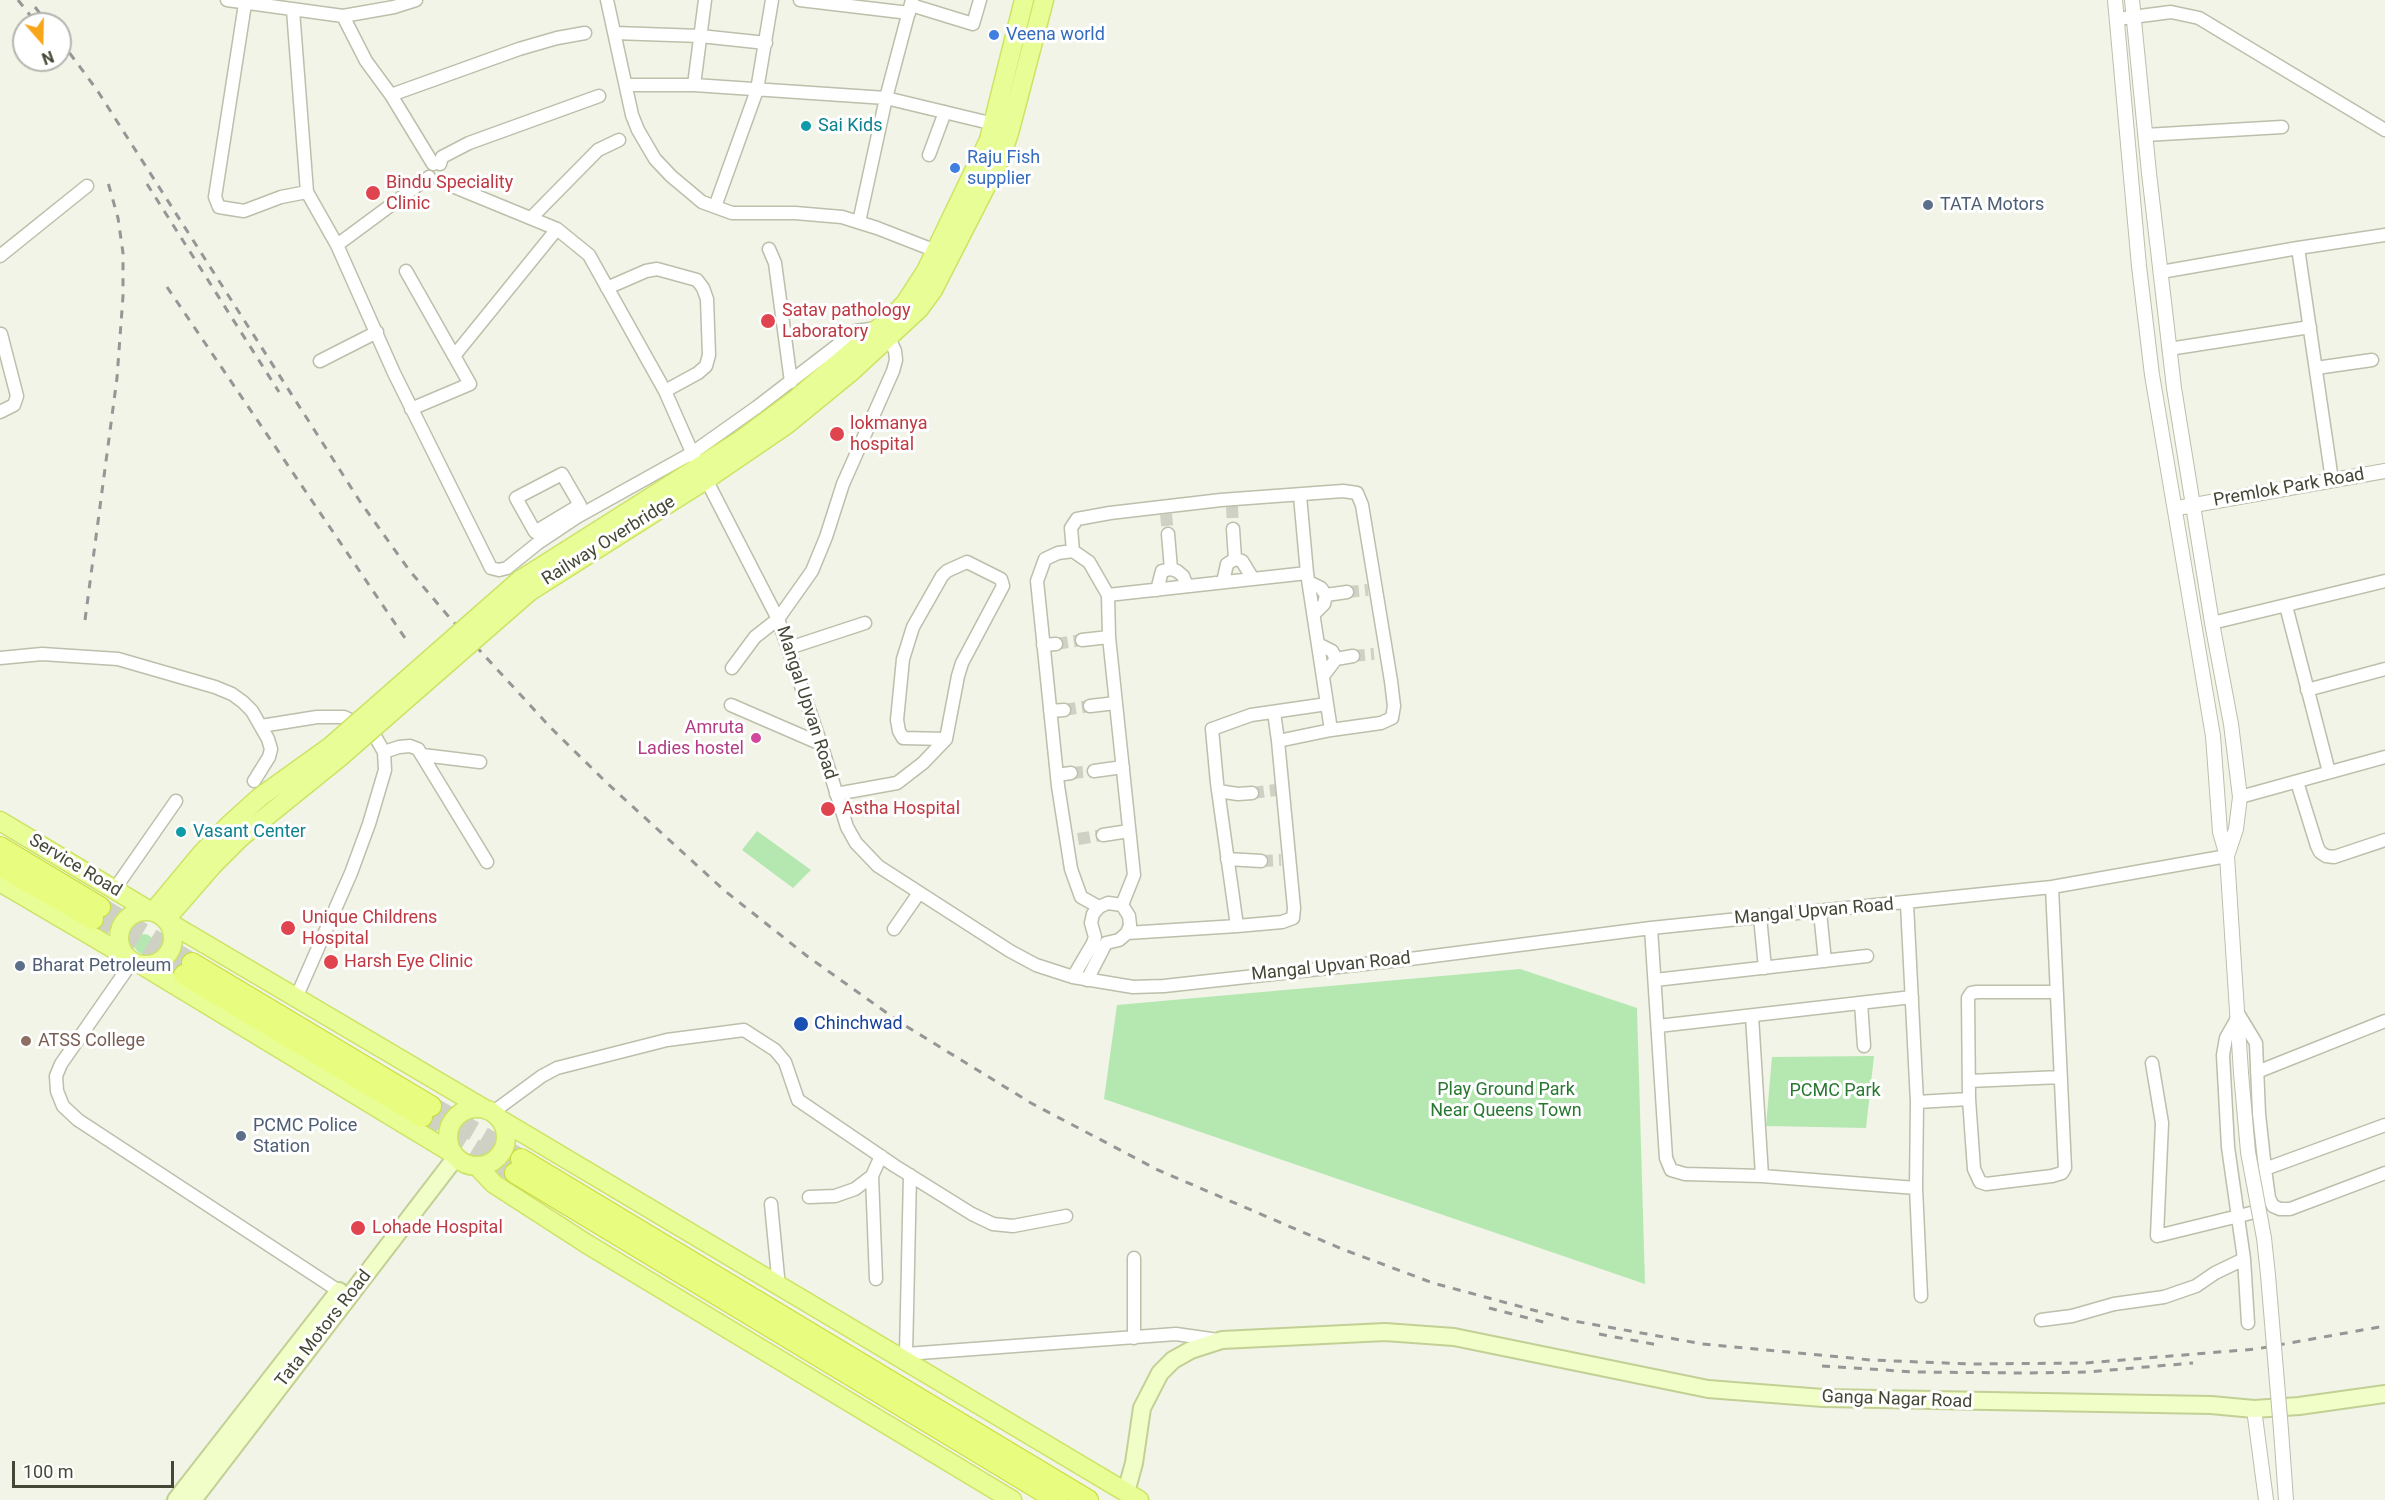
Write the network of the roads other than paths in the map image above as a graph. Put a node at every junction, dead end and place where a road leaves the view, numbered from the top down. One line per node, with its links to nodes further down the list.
1 (227, 0): 14 (street)
2 (321, 0): 18 (street)
3 (416, 0): 15 (street)
4 (607, 0): 23 (street)
5 (705, 0): 24 (street)
6 (772, 0): 25 (street)
7 (800, 0): 13 (street)
8 (980, 0): 16 (street)
9 (1024, 0): 33 (main road)
10 (1044, 0): 58 (main road)
11 (2115, 0): 21 (street)
12 (2132, 0): 20 (street)
13 (856, 3): 16 (street)
14 (245, 4): 17 (street); 42 (street)
15 (394, 4): 19 (street)
16 (911, 6): 31 (street)
17 (293, 10): 18 (street); 42 (street)
18 (319, 13): 19 (street)
19 (343, 16): 29 (street)
20 (2134, 16): 21 (street); 35 (street); 36 (street)
21 (2117, 20): 75 (street)
22 (585, 33): 29 (street)
23 (615, 33): 24 (street); 26 (street)
24 (700, 36): 25 (street); 27 (street)
25 (765, 43): 28 (street)
26 (626, 85): 27 (street); 45 (street)
27 (694, 85): 28 (street)
28 (758, 90): 31 (street); 43 (street)
29 (391, 94): 39 (street)
30 (599, 96): 39 (street)
31 (886, 98): 32 (street); 45 (street)
32 (945, 112): 33 (street); 38 (street)
33 (994, 124): 51 (main road)
34 (2282, 127): 36 (street)
35 (2385, 130)
36 (2145, 135): 54 (street)
37 (619, 140): 44 (street)
38 (929, 155)
39 (436, 164): 40 (street)
40 (434, 179): 44 (street); 48 (street)
41 (87, 186): 52 (street)
42 (307, 192): 48 (street)
43 (716, 204)
44 (531, 218): 46 (street)
45 (859, 222): 51 (street)
46 (557, 229): 55 (street); 61 (street)
47 (2385, 235): 49 (street)
48 (337, 245): 57 (street)
49 (2298, 248): 54 (street); 56 (street)
50 (770, 249): 65 (street)
51 (936, 251): 58 (main road)
52 (0, 256)
53 (406, 271): 61 (street)
54 (2161, 272): 60 (street)
55 (607, 288): 66 (street); 66 (street)
56 (2310, 327): 60 (street); 64 (street)
57 (377, 332): 63 (street); 67 (street)
58 (884, 332): 65 (street); 93 (street); 155 (main road, Railway Overbridge, bridge)
59 (1, 334): 68 (street)
60 (2169, 348): 74 (street)
61 (454, 356): 67 (street)
62 (2372, 360): 64 (street)
63 (320, 361)
64 (2316, 368): 71 (street)
65 (791, 382): 69 (street)
66 (665, 391): 69 (street)
67 (411, 409): 76 (street)
68 (0, 412)
69 (694, 457): 76 (street)
70 (2385, 471): 71 (street, Premlok Park Road)
71 (2332, 480): 74 (street, Premlok Park Road)
72 (710, 487): 93 (street, Mangal Upvan Road)
73 (1300, 495): 79 (street); 82 (street); 117 (street)
74 (2192, 505): 75 (street, Premlok Park Road); 95 (street)
75 (2175, 509): 142 (street)
76 (565, 520): 76 (street)
77 (1233, 529): 80 (street)
78 (1168, 534): 81 (street)
79 (1073, 551): 89 (street); 100 (street)
80 (1235, 559): 83 (street); 84 (street)
81 (1171, 569): 86 (street); 87 (street)
82 (1308, 577): 83 (street); 90 (street); 92 (street)
83 (1253, 579): 84 (street)
84 (1223, 582): 86 (street)
85 (2385, 582): 91 (street)
86 (1187, 586): 87 (street)
87 (1156, 590): 89 (street)
88 (1347, 592): 90 (street)
89 (1108, 595): 96 (street)
90 (1326, 595): 92 (street)
91 (2286, 606): 95 (street); 108 (street)
92 (1314, 614): 99 (street)
93 (778, 619): 101 (street, Mangal Upvan Road); 105 (street)
94 (865, 623): 101 (street)
95 (2212, 623): 135 (street)
96 (1109, 638): 97 (street); 109 (street)
97 (1082, 640)
98 (1056, 644): 100 (street)
99 (1318, 644): 104 (street); 107 (street)
100 (1043, 645): 114 (street)
101 (789, 648): 120 (street, Mangal Upvan Road)
102 (0, 657): 116 (street)
103 (1353, 657): 104 (street)
104 (1336, 659): 107 (street)
105 (732, 668)
106 (2385, 669): 108 (street)
107 (1323, 676): 110 (street)
108 (2307, 690): 127 (street)
109 (1116, 703): 112 (street); 125 (street)
110 (1327, 704): 115 (street); 117 (street)
111 (731, 705): 120 (street)
112 (1090, 706)
113 (1064, 710): 114 (street)
114 (1050, 711): 129 (street)
115 (1274, 712): 119 (street); 134 (street)
116 (261, 726): 121 (street); 130 (street)
117 (1331, 730): 119 (street)
118 (946, 739): 118 (street); 133 (street)
119 (1278, 741): 157 (street)
120 (821, 744): 133 (street, Mangal Upvan Road)
121 (384, 753): 122 (street); 171 (street)
122 (423, 755): 124 (street); 144 (street)
123 (2385, 757): 127 (street)
124 (480, 762)
125 (1123, 767): 126 (street); 138 (street)
126 (1094, 771)
127 (2329, 772): 131 (street)
128 (1071, 773): 129 (street)
129 (1056, 775): 153 (street)
130 (254, 781)
131 (2297, 782): 135 (street); 140 (street)
132 (1252, 793): 134 (street)
133 (836, 794): 150 (street, Mangal Upvan Road)
134 (1219, 797): 145 (street)
135 (2240, 797): 142 (street)
136 (176, 801): 149 (street)
137 (0, 821): 149 (main road, Service Road)
138 (1129, 831): 139 (street); 152 (street)
139 (1103, 835)
140 (2385, 840)
141 (0, 847): 146 (highway)
142 (2227, 856): 148 (street, Mangal Upvan Road); 173 (street)
143 (1261, 861): 145 (street)
144 (487, 862)
145 (1228, 865): 157 (street)
146 (0, 866)
147 (0, 882): 162 (main road)
148 (2052, 888): 151 (street, Mangal Upvan Road); 169 (street)
149 (114, 890): 155 (main road, Service Road)
150 (919, 893): 159 (street); 166 (street, Mangal Upvan Road)
151 (1907, 904): 154 (street, Mangal Upvan Road); 170 (street)
152 (1122, 905): 153 (street); 160 (street)
153 (1099, 907): 166 (street)
154 (1820, 912): 156 (street, Mangal Upvan Road); 163 (street)
155 (159, 916): 162 (main road); 162 (main road); 171 (main road, Service Road)
156 (1760, 917): 158 (street, Mangal Upvan Road); 164 (street)
157 (1237, 926): 160 (street)
158 (1651, 928): 167 (street, Mangal Upvan Road); 168 (street)
159 (894, 930)
160 (1127, 933): 167 (street)
161 (1867, 956): 163 (street)
162 (132, 961): 187 (main road); 205 (street)
163 (1825, 961): 164 (street)
164 (1765, 968): 168 (street)
165 (188, 969): 184 (highway)
166 (1073, 977): 167 (street, Mangal Upvan Road)
167 (1086, 980)
168 (1655, 981): 176 (street)
169 (2056, 992): 180 (street); 181 (street)
170 (1912, 997): 172 (street); 183 (street)
171 (296, 998): 185 (main road, Service Road)
172 (1861, 1003): 174 (street); 177 (street)
173 (2239, 1015): 179 (street); 198 (street, bridge); 200 (street)
174 (1752, 1016): 176 (street); 194 (street)
175 (2385, 1021): 179 (street)
176 (1658, 1026): 194 (street)
177 (1864, 1046)
178 (2152, 1064): 200 (street)
179 (2257, 1072): 190 (street)
180 (2061, 1077): 181 (street); 182 (street)
181 (1969, 1081): 182 (street)
182 (1970, 1099): 183 (street)
183 (1917, 1102): 195 (street)
184 (426, 1111)
185 (492, 1114): 187 (main road); 188 (street); 189 (main road); 204 (main road, Service Road)
186 (2385, 1125): 190 (street)
187 (454, 1155): 189 (main road); 205 (main road, Tata Motors Road)
188 (880, 1156): 192 (street); 193 (street)
189 (477, 1166): 217 (main road)
190 (2265, 1169): 191 (street)
191 (2385, 1173)
192 (910, 1175): 199 (street); 211 (street)
193 (872, 1176): 196 (street); 203 (street)
194 (1762, 1176): 195 (street)
195 (1916, 1188): 206 (street)
196 (809, 1197)
197 (771, 1204): 204 (street)
198 (2259, 1211): 200 (street); 221 (street, bridge)
199 (1066, 1216)
200 (2238, 1217): 202 (street)
201 (1134, 1258): 209 (street)
202 (2244, 1259): 207 (street); 208 (street)
203 (876, 1279)
204 (779, 1287): 211 (main road, Service Road)
205 (343, 1294): 215 (main road); 216 (main road, Tata Motors Road)
206 (1921, 1296)
207 (2041, 1320)
208 (2248, 1323)
209 (1134, 1338): 210 (street); 211 (street)
210 (1222, 1340): 213 (main road, Ganga Nagar Road); 214 (main road, Ganga Nagar Road)
211 (903, 1355): 214 (main road, Service Road)
212 (2385, 1394): 213 (main road, Ganga Nagar Road)
213 (2254, 1409): 220 (street)
214 (1133, 1496)
215 (176, 1500)
216 (193, 1500)
217 (1012, 1500)
218 (1057, 1500): 219 (highway)
219 (1088, 1500)
220 (2266, 1500)
221 (2286, 1500)

